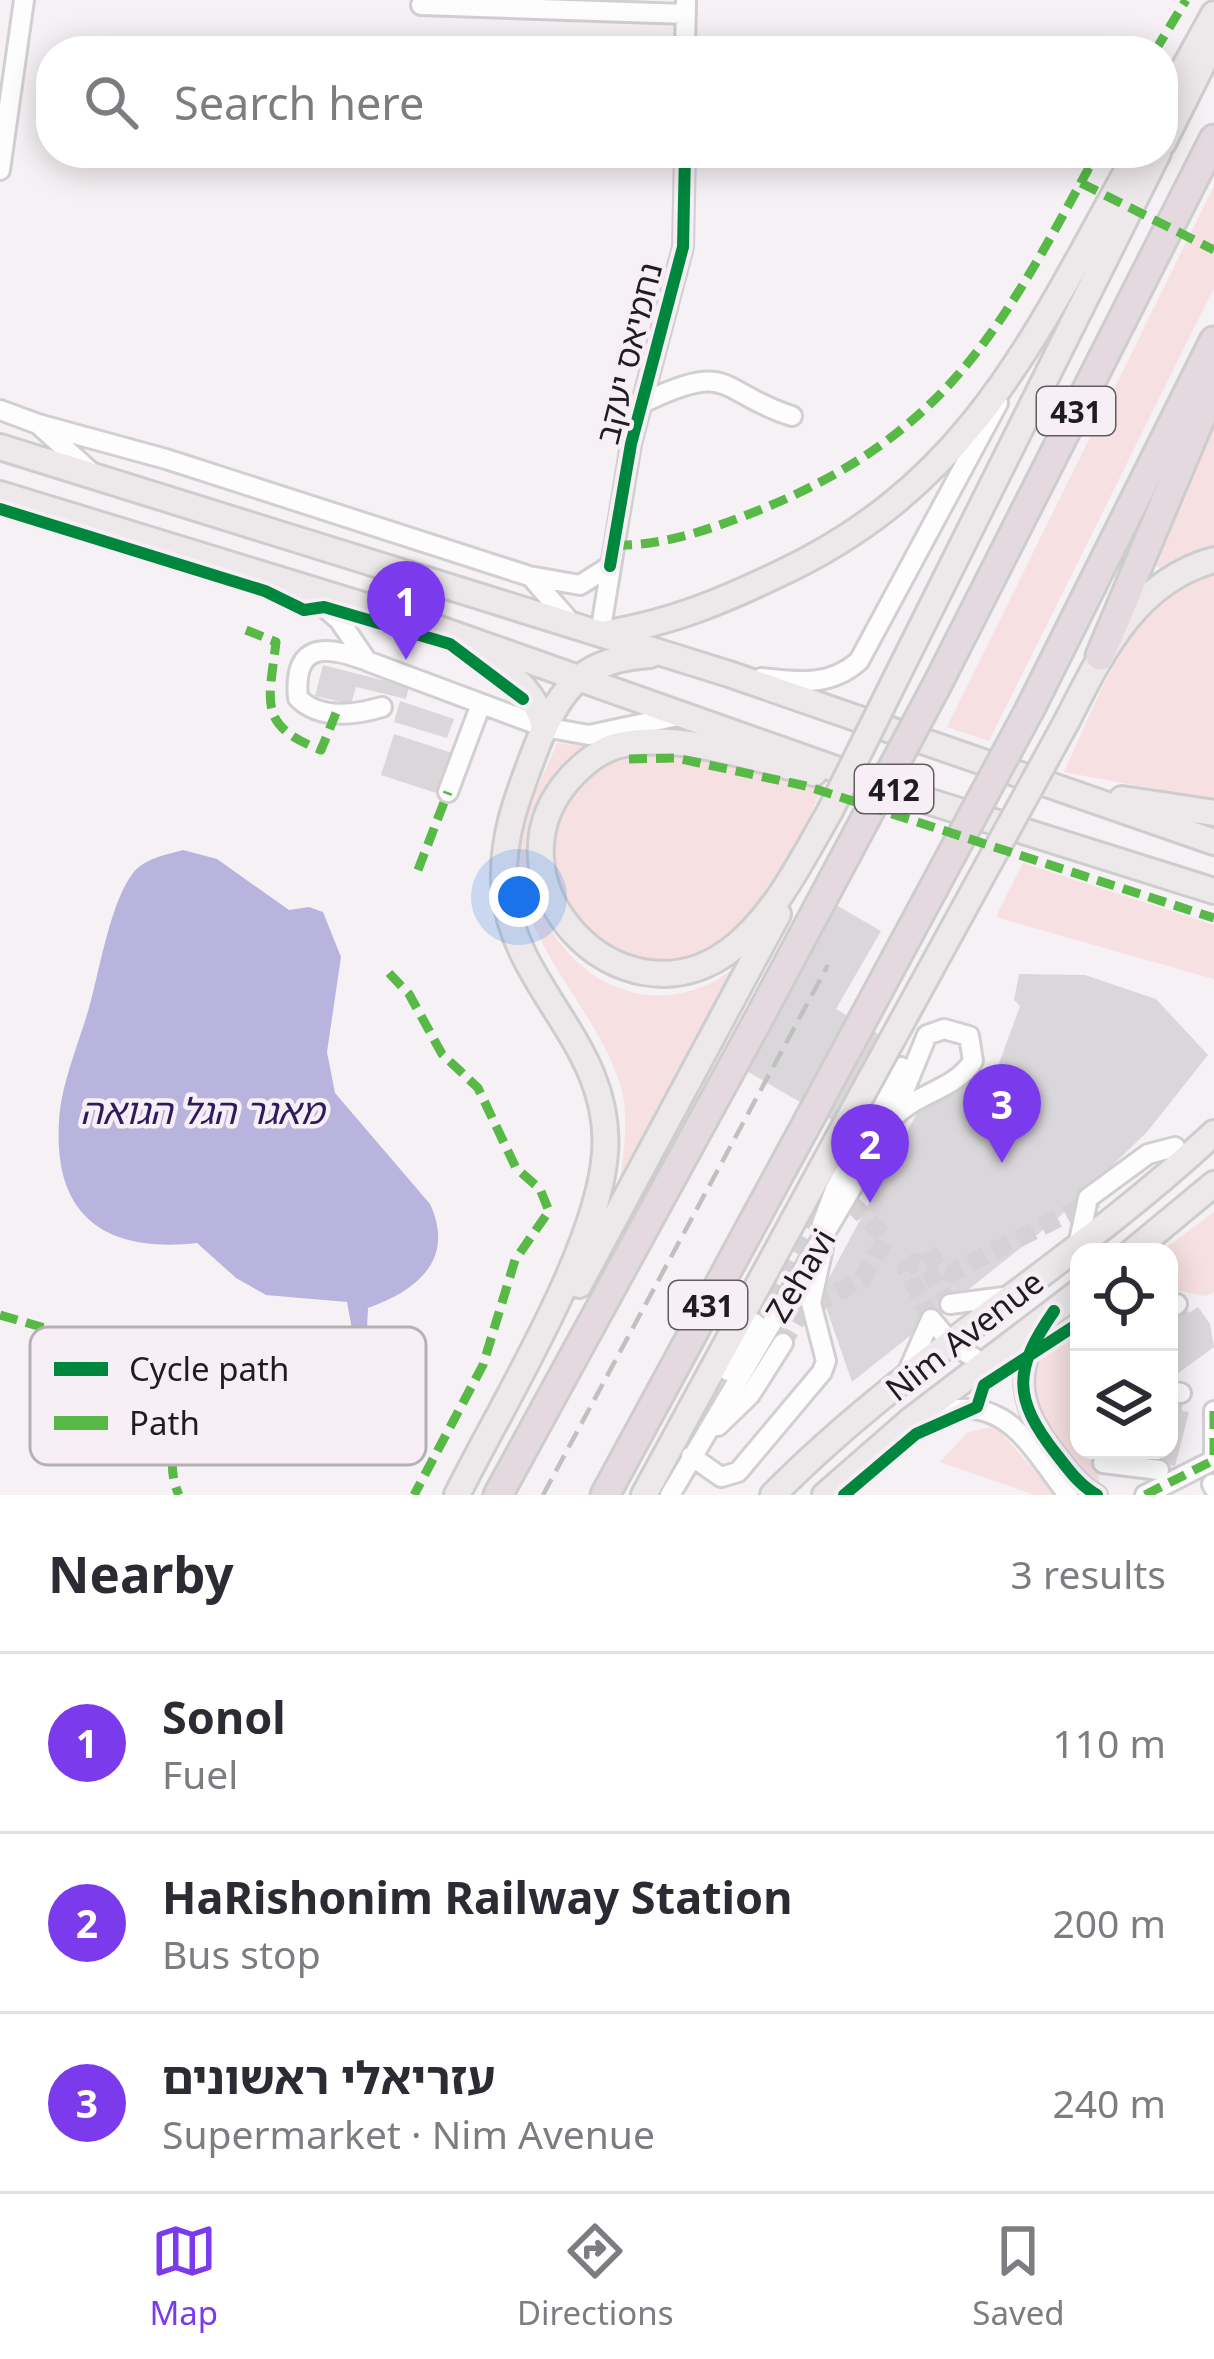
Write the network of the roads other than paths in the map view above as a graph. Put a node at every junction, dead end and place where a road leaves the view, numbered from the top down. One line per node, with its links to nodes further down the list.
1 (24, 0): 12 (street)
2 (421, 5): 3 (street)
3 (686, 7)
4 (1214, 14): 6 (main road)
5 (1214, 41): 7 (main road)
6 (1178, 79)
7 (1178, 113)
8 (1214, 139): 76 (highway, 431, bridge)
9 (686, 168): 16 (street, נחמיאס יעקב)
10 (1128, 168): 13 (main road)
11 (1150, 168): 41 (main road, bridge)
12 (0, 170)
13 (1042, 319): 28 (main road); 32 (street)
14 (1214, 341): 77 (highway, 431, bridge)
15 (1214, 386): 30 (highway)
16 (647, 401): 18 (street); 24 (street, נחמיאס יעקב)
17 (0, 410): 19 (street)
18 (791, 416)
19 (38, 424): 21 (street); 25 (street)
20 (0, 447): 21 (main road, 412)
21 (96, 476): 28 (main road, 412)
22 (2, 496): 26 (main road, 412)
23 (1214, 560): 30 (main road)
24 (610, 566): 25 (street); 28 (street, נחמיאס יעקב)
25 (529, 575): 28 (street)
26 (301, 587): 27 (main road, 412); 31 (street)
27 (428, 625): 33 (main road, 412); 37 (main road)
28 (588, 631): 29 (main road, 412)
29 (666, 655): 32 (main road, 412); 33 (main road)
30 (1100, 656): 78 (main road, bridge)
31 (367, 661): 34 (street); 35 (street)
32 (729, 674): 38 (main road, 412)
33 (578, 677): 36 (main road, 412); 37 (main road)
34 (481, 704): 37 (street); 39 (street)
35 (382, 707)
36 (696, 716): 37 (street); 40 (main road, 412)
37 (544, 727): 75 (main road)
38 (1020, 777): 42 (main road); 43 (main road, 412)
39 (448, 792)
40 (915, 796): 41 (main road); 44 (main road, 412)
41 (830, 811): 75 (main road)
42 (1214, 813)
43 (1214, 842)
44 (1144, 867): 45 (main road, 412); 46 (main road)
45 (1214, 891)
46 (1214, 905)
47 (927, 1035): 48 (street, Zehavi); 48 (street); 58 (street)
48 (893, 1118): 53 (street, Zehavi)
49 (1214, 1134): 50 (street); 55 (main road, Nim Avenue)
50 (1175, 1147): 52 (street); 54 (street)
51 (1214, 1184): 56 (main road)
52 (1106, 1195)
53 (826, 1232): 58 (street, Zehavi); 69 (street)
54 (1079, 1243)
55 (1082, 1243)
56 (1143, 1243)
57 (1070, 1252): 59 (main road, Nim Avenue)
58 (810, 1259): 69 (street, Zehavi)
59 (1021, 1290): 63 (main road, Nim Avenue); 63 (street)
60 (1070, 1299): 61 (main road, Nim Avenue)
61 (1054, 1311): 65 (main road, Nim Avenue); 82 (street)
62 (755, 1323): 74 (street)
63 (960, 1336): 65 (street); 66 (main road, Nim Avenue); 66 (street)
64 (783, 1343): 69 (street)
65 (985, 1365): 68 (main road, Nim Avenue)
66 (897, 1385): 79 (main road, Nim Avenue)
67 (1214, 1412): 70 (street)
68 (911, 1420): 80 (main road, Nim Avenue); 81 (street)
69 (692, 1453): 74 (street, Zehavi)
70 (1214, 1457): 83 (street)
71 (1102, 1459): 82 (street)
72 (1114, 1459): 73 (street)
73 (1159, 1470)
74 (678, 1489)
75 (457, 1495)
76 (497, 1495)
77 (605, 1495)
78 (644, 1495)
79 (773, 1495)
80 (825, 1495)
81 (1068, 1495)
82 (1100, 1495)
83 (1145, 1495)

